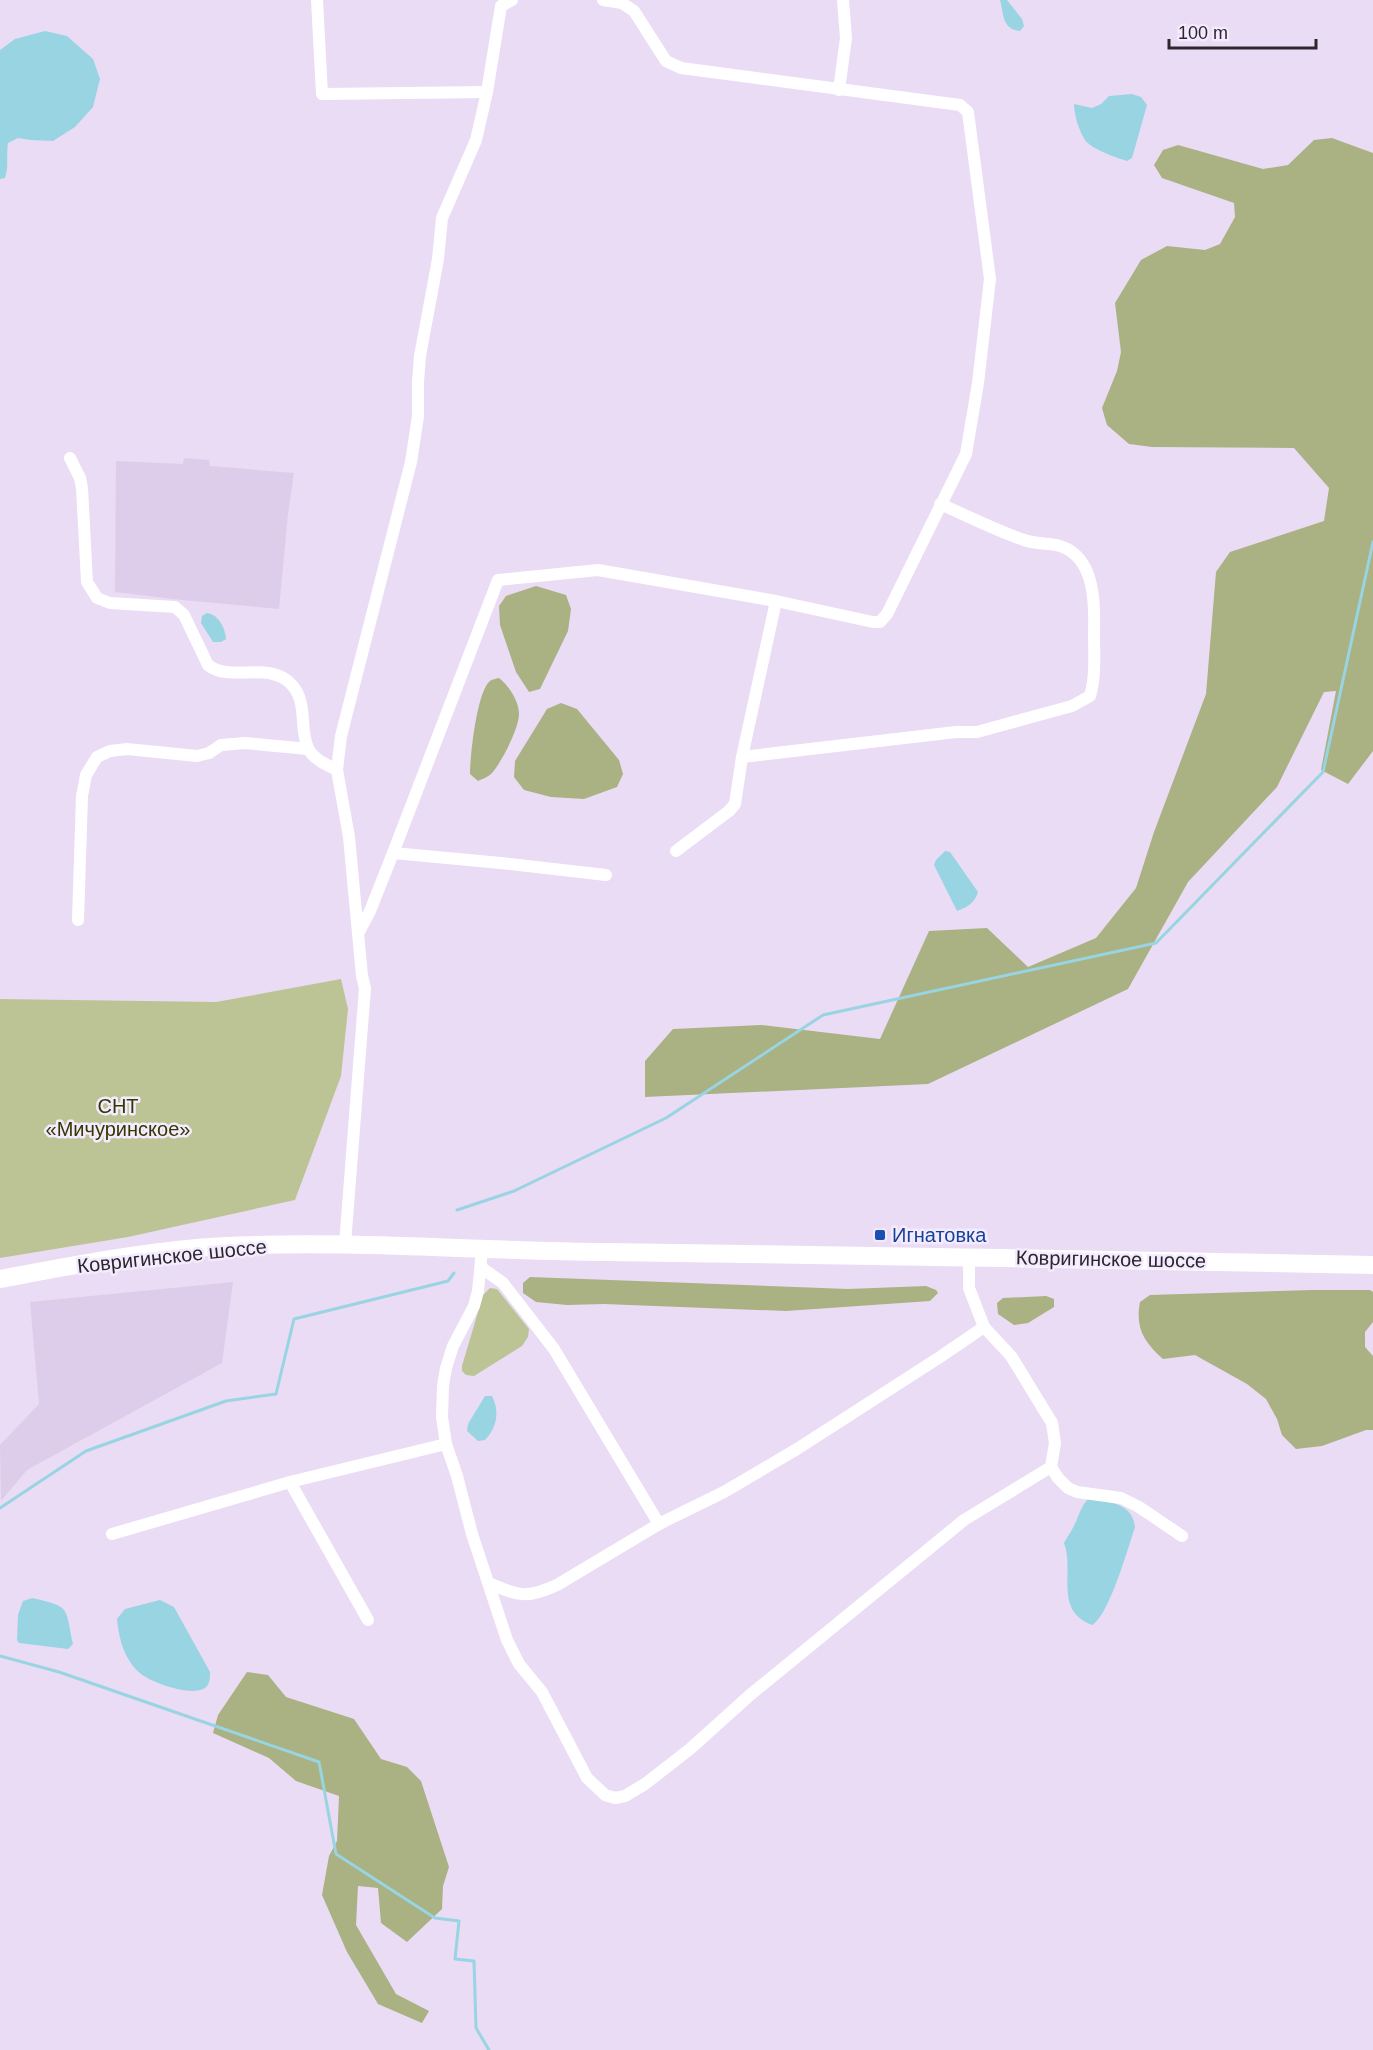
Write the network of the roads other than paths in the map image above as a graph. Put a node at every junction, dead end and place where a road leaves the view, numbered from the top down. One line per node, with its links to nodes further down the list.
1 (317, 0): 6 (street)
2 (603, 0): 5 (street)
3 (843, 0): 5 (street)
4 (502, 2): 6 (street)
5 (839, 90): 8 (street)
6 (487, 92): 12 (street)
7 (70, 458): 10 (street)
8 (940, 504): 9 (street); 11 (street)
9 (776, 601): 11 (street); 14 (street)
10 (308, 749): 12 (street); 16 (street)
11 (742, 757): 13 (street)
12 (337, 770): 17 (street)
13 (676, 851)
14 (393, 853): 15 (street); 17 (street)
15 (606, 875)
16 (78, 920)
17 (359, 932): 18 (street)
18 (345, 1245): 20 (main road, Ковригинское шоссе); 22 (main road, Ковригинское шоссе)
19 (969, 1257): 20 (main road, Ковригинское шоссе); 21 (main road, Ковригинское шоссе); 23 (street)
20 (482, 1259): 24 (street); 27 (street)
21 (1373, 1265)
22 (0, 1279)
23 (984, 1327): 25 (street); 27 (street)
24 (446, 1444): 26 (street); 30 (street)
25 (1051, 1467): 29 (street); 30 (street)
26 (290, 1482): 28 (street); 31 (street)
27 (659, 1524): 30 (street)
28 (112, 1534)
29 (1182, 1536)
30 (489, 1583)
31 (368, 1620)

